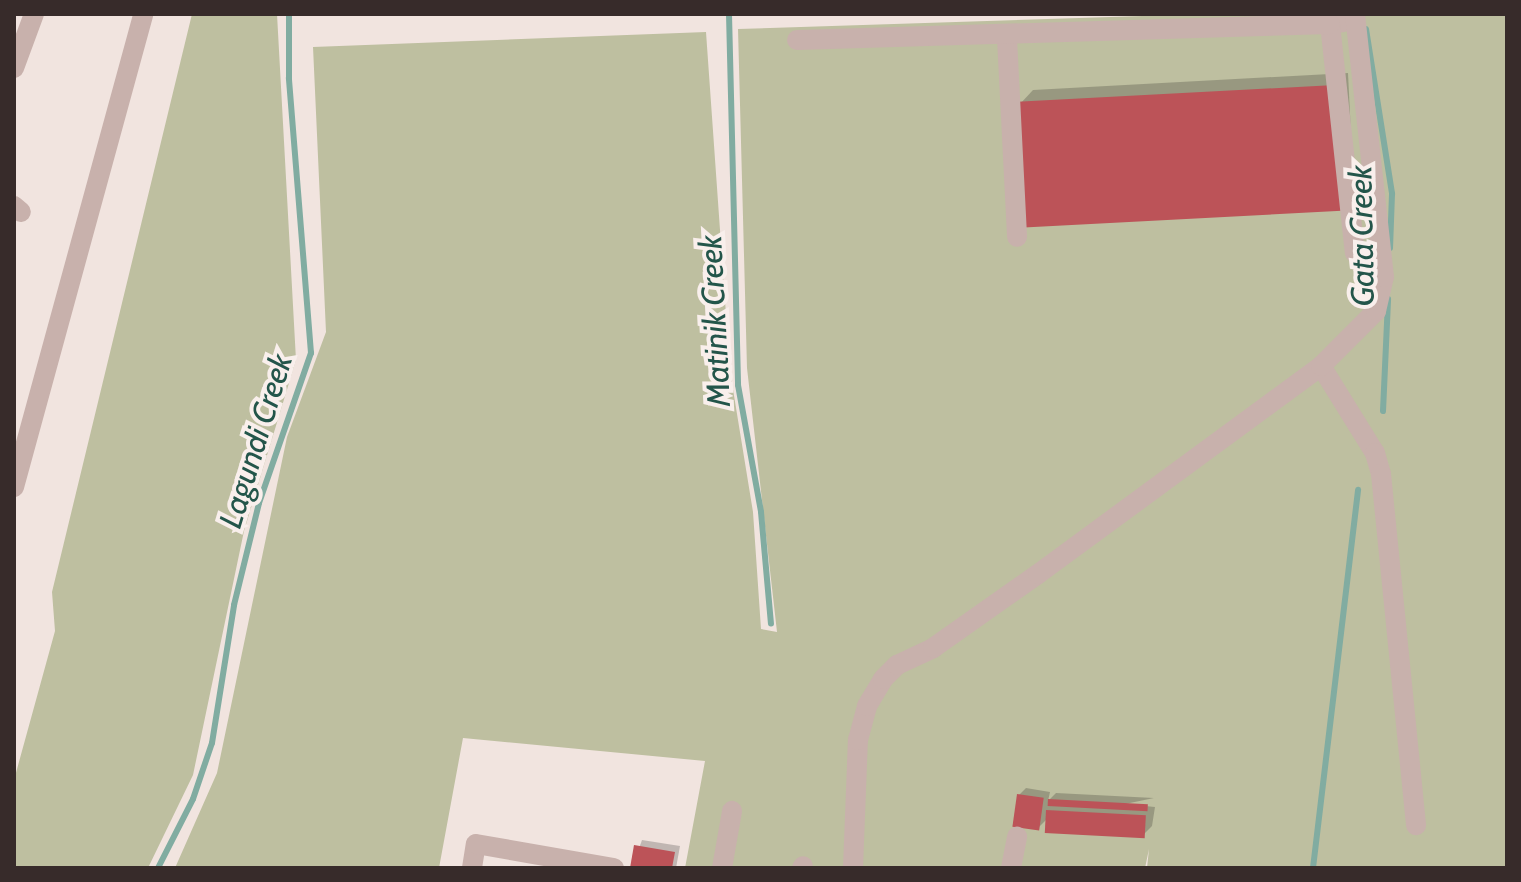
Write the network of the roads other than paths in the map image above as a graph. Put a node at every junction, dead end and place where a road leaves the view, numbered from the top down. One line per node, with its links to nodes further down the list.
1 (34, 14): 7 (street)
2 (143, 14): 11 (street)
3 (1356, 17): 4 (street); 10 (street)
4 (1330, 24): 5 (street); 9 (street)
5 (1007, 38): 6 (street); 8 (street)
6 (797, 40)
7 (14, 68)
8 (1017, 237)
9 (1355, 253)
10 (1321, 366): 13 (street); 18 (street)
11 (14, 487)
12 (732, 811): 17 (street)
13 (1416, 825)
14 (1017, 837): 19 (street)
15 (472, 868): 16 (street)
16 (614, 868)
17 (722, 868)
18 (853, 868)
19 (1011, 868)

